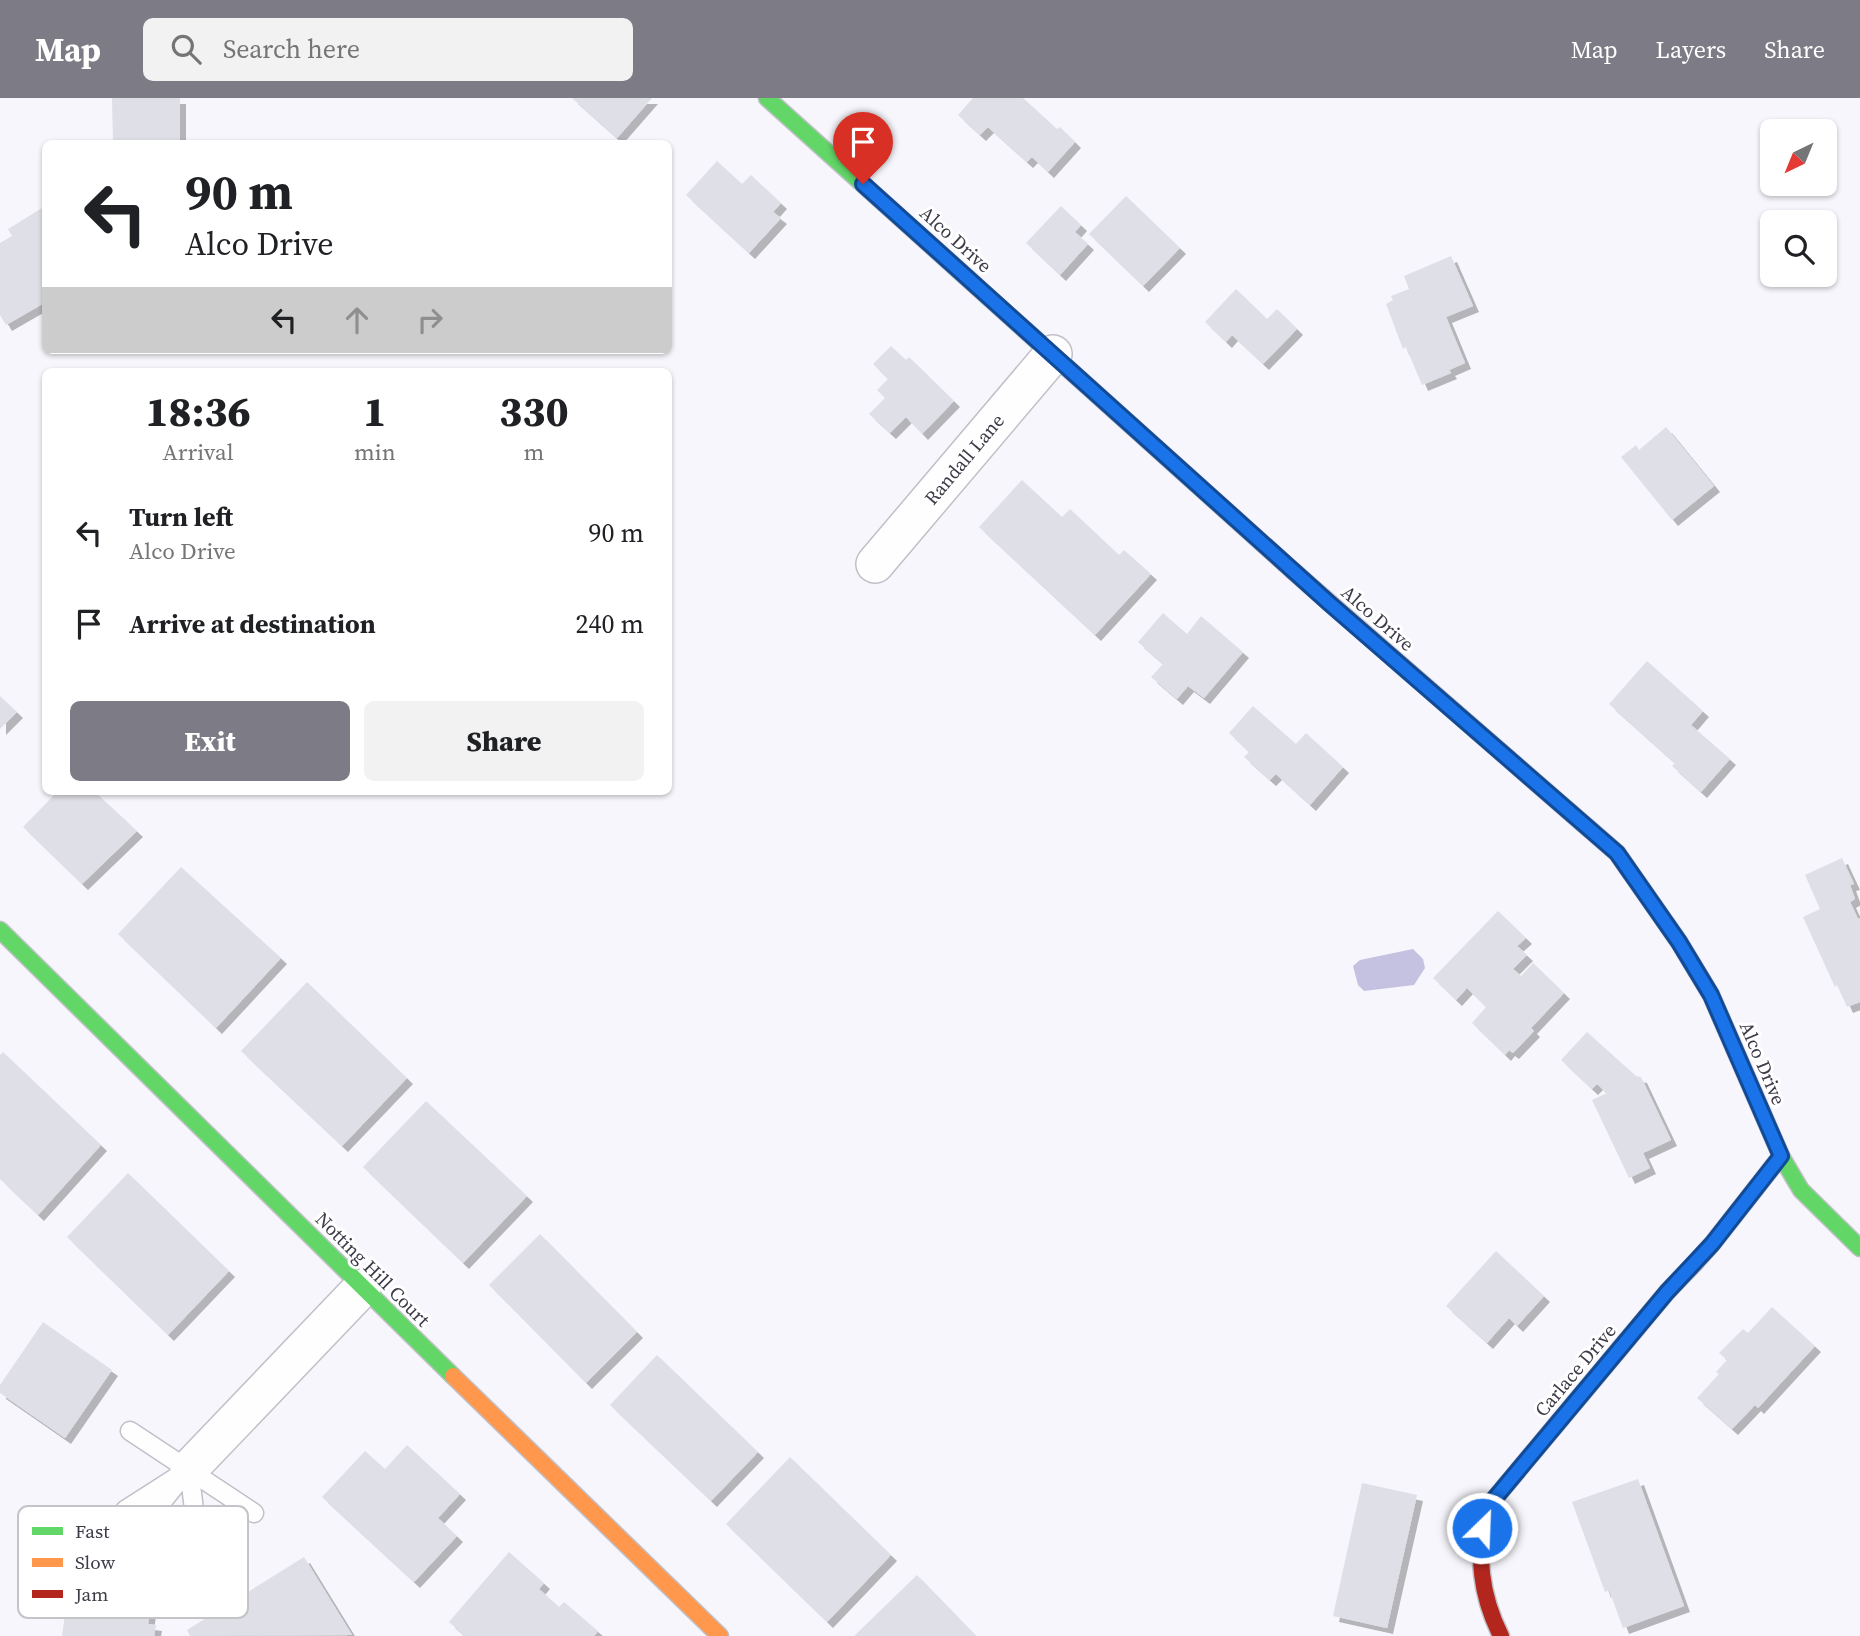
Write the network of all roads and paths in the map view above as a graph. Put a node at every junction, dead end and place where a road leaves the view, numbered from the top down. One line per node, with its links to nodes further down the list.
1 (767, 98): 2 (street, Alco Drive)
2 (1053, 354): 3 (street, Randall Lane); 5 (street, Alco Drive)
3 (874, 564)
4 (0, 930): 7 (street, Notting Hill Court)
5 (1781, 1156): 6 (street, Alco Drive); 17 (street, Carlace Drive)
6 (1860, 1248)
7 (362, 1288): 9 (street); 16 (street, Notting Hill Court)
8 (130, 1431): 9 (lane)
9 (189, 1469): 10 (lane); 11 (lane); 12 (lane); 13 (lane)
10 (131, 1506)
11 (159, 1506)
12 (194, 1506)
13 (244, 1506)
14 (248, 1509): 15 (lane)
15 (254, 1513)
16 (718, 1635)
17 (1501, 1636)

